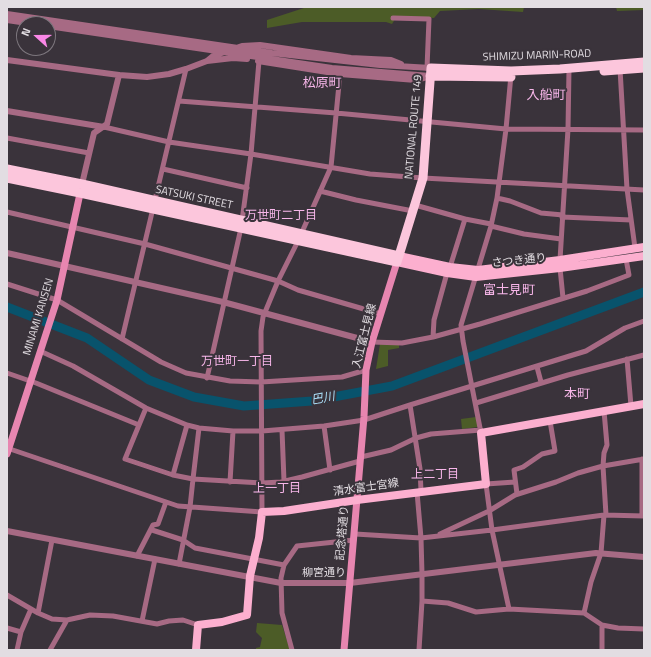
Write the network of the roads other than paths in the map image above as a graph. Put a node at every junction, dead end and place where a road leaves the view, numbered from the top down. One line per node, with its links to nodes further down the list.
1 (7, 14): 9 (street)
2 (393, 18): 13 (street)
3 (56, 27): 13 (street)
4 (260, 45): 6 (street); 7 (street); 9 (street)
5 (7, 60): 17 (street)
6 (207, 61): 7 (street); 12 (street)
7 (259, 61): 15 (street); 19 (street)
8 (644, 62): 10 (highway, SHIMIZU MARIN-ROAD)
9 (406, 66): 13 (street)
10 (620, 67): 11 (highway, SHIMIZU MARIN-ROAD); 14 (highway, SHIMIZU MARIN-ROAD); 26 (street)
11 (644, 68)
12 (186, 69): 17 (street); 18 (street)
13 (429, 71): 15 (street); 16 (highway, SHIMIZU MARIN-ROAD); 22 (highway, NATIONAL ROUTE 149)
14 (569, 71): 16 (highway, SHIMIZU MARIN-ROAD); 25 (street)
15 (340, 74): 21 (street)
16 (511, 74): 24 (street)
17 (119, 75): 23 (street)
18 (180, 101): 19 (street); 29 (street)
19 (255, 107): 21 (street); 31 (street)
20 (7, 111): 23 (street)
21 (336, 113): 22 (street); 32 (street)
22 (427, 122): 24 (street); 36 (highway, NATIONAL ROUTE 149)
23 (104, 127): 29 (street); 30 (street)
24 (506, 129): 25 (street); 37 (street)
25 (568, 129): 26 (street); 38 (street)
26 (624, 130): 27 (street); 41 (street)
27 (644, 130)
28 (7, 138): 30 (street)
29 (169, 142): 31 (street); 34 (street)
30 (89, 153): 40 (street)
31 (251, 154): 32 (street); 39 (street)
32 (331, 167): 36 (street); 43 (street)
33 (7, 169): 40 (highway, SATSUKI STREET)
34 (163, 169): 39 (street); 45 (street)
35 (7, 178): 40 (highway, SATSUKI STREET)
36 (423, 178): 37 (street); 46 (highway, NATIONAL ROUTE 149)
37 (500, 182): 38 (street); 44 (street)
38 (564, 186): 41 (street); 48 (street)
39 (247, 188): 51 (street)
40 (81, 189): 45 (highway, SATSUKI STREET); 53 (main road, MINAMI KANSEN)
41 (627, 189): 42 (street); 50 (street)
42 (644, 190)
43 (320, 191): 46 (street); 54 (street)
44 (497, 198): 48 (street); 52 (street)
45 (154, 206): 51 (highway, SATSUKI STREET); 56 (street)
46 (414, 208): 49 (street); 61 (highway, NATIONAL ROUTE 149)
47 (7, 212): 53 (street)
48 (563, 216): 50 (street); 55 (street)
49 (465, 219): 52 (street); 65 (street)
50 (631, 220): 59 (street)
51 (242, 224): 54 (highway, SATSUKI STREET); 64 (street)
52 (491, 225): 55 (street); 66 (street)
53 (73, 226): 56 (street); 63 (main road, MINAMI KANSEN)
54 (299, 237): 61 (highway, SATSUKI STREET); 67 (street)
55 (561, 239): 62 (street)
56 (145, 244): 64 (street); 68 (street)
57 (644, 248): 59 (main road, さつき通り)
58 (7, 253): 63 (street)
59 (630, 254): 60 (main road, さつき通り); 62 (main road, さつき通り); 70 (street)
60 (644, 256)
61 (398, 259): 65 (main road, さつき通り); 74 (main road, 入江富士見線)
62 (560, 264): 66 (main road, さつき通り); 70 (street)
63 (64, 266): 68 (street); 71 (main road, MINAMI KANSEN)
64 (232, 268): 67 (street); 72 (street)
65 (449, 270): 66 (main road, さつき通り); 77 (street)
66 (477, 273): 76 (street)
67 (278, 281): 73 (street); 74 (street)
68 (136, 282): 72 (street); 78 (street)
69 (7, 284): 71 (street)
70 (563, 298): 76 (street)
71 (56, 301): 78 (street); 80 (main road, MINAMI KANSEN)
72 (223, 302): 73 (street); 86 (street)
73 (264, 313): 79 (street); 89 (street)
74 (381, 314): 79 (main road, 入江富士見線)
75 (644, 321): 83 (street)
76 (461, 330): 77 (street); 90 (street)
77 (433, 337): 79 (street)
78 (122, 339): 86 (street)
79 (372, 342): 84 (main road, 入江富士見線)
80 (41, 349): 87 (main road, MINAMI KANSEN); 95 (street)
81 (644, 355): 82 (street)
82 (627, 359): 88 (street); 94 (street)
83 (536, 367): 88 (street); 90 (street)
84 (366, 372): 89 (street); 97 (main road, 入江富士見線)
85 (7, 373): 87 (street)
86 (207, 378): 89 (street)
87 (30, 381): 99 (street); 108 (main road, MINAMI KANSEN)
88 (542, 382): 91 (street)
89 (262, 384): 103 (street)
90 (472, 386): 91 (street); 93 (street)
91 (476, 402): 106 (street)
92 (644, 404): 94 (main road)
93 (410, 405): 97 (street); 107 (street)
94 (631, 406): 96 (main road)
95 (146, 408): 99 (street); 100 (street)
96 (604, 411): 98 (main road); 111 (street)
97 (364, 419): 101 (street); 109 (main road, 記念塔通り)
98 (550, 421): 106 (main road); 117 (street)
99 (139, 425): 113 (street)
100 (187, 425): 102 (street); 113 (street)
101 (324, 426): 104 (street); 112 (street)
102 (199, 428): 105 (street); 114 (street)
103 (262, 430): 104 (street); 105 (street); 118 (street)
104 (282, 430): 115 (street)
105 (233, 431): 116 (street)
106 (481, 431): 107 (street); 119 (main road)
107 (416, 438): 109 (street); 120 (street)
108 (8, 450): 123 (street)
109 (360, 459): 112 (street); 122 (main road, 記念塔通り)
110 (643, 459): 111 (street); 128 (street)
111 (603, 466): 121 (street); 127 (street)
112 (330, 470): 115 (street)
113 (173, 475): 114 (street)
114 (192, 479): 116 (street); 124 (street)
115 (284, 481): 118 (street)
116 (230, 482): 118 (street)
117 (515, 482): 119 (street); 121 (street)
118 (262, 483): 126 (street)
119 (486, 484): 120 (main road, 清水富士宮線); 125 (street)
120 (419, 491): 122 (main road, 清水富士宮線); 134 (street)
121 (517, 494): 125 (street)
122 (357, 500): 126 (main road, 清水富士宮線); 133 (main road, 記念塔通り)
123 (166, 502): 124 (street); 129 (street)
124 (190, 507): 126 (street); 136 (street)
125 (489, 511): 130 (street); 132 (street)
126 (262, 512): 141 (main road)
127 (605, 516): 128 (street); 130 (street); 137 (street)
128 (643, 516)
129 (152, 530): 136 (street); 138 (street)
130 (492, 530): 132 (street); 144 (street)
131 (7, 531): 135 (street, 柳宮通り)
132 (435, 536): 134 (street)
133 (354, 537): 134 (street); 143 (street); 148 (main road, 記念塔通り)
134 (421, 538): 145 (street)
135 (52, 540): 138 (street, 柳宮通り); 153 (street)
136 (183, 540): 141 (street); 142 (street)
137 (602, 552): 139 (street, 柳宮通り); 144 (street, 柳宮通り); 154 (street)
138 (137, 556): 140 (street, 柳宮通り)
139 (644, 557)
140 (155, 559): 142 (street, 柳宮通り); 156 (street)
141 (254, 559): 143 (street); 146 (main road)
142 (179, 564): 146 (street, 柳宮通り)
143 (284, 565): 147 (street)
144 (499, 565): 145 (street, 柳宮通り); 152 (street)
145 (422, 574): 148 (street, 柳宮通り); 150 (street)
146 (250, 576): 147 (street, 柳宮通り); 157 (main road)
147 (281, 583): 148 (street, 柳宮通り); 165 (street)
148 (350, 583): 166 (main road, 記念塔通り)
149 (7, 595): 151 (street)
150 (422, 601): 152 (street); 167 (street)
151 (31, 609): 153 (street); 161 (street)
152 (509, 609): 154 (street)
153 (38, 613): 155 (street)
154 (584, 613): 158 (street)
155 (67, 620): 156 (street); 163 (street)
156 (142, 621): 157 (street)
157 (198, 625): 164 (main road)
158 (602, 625): 160 (street); 168 (street)
159 (7, 628): 161 (street)
160 (644, 629)
161 (21, 632): 162 (street)
162 (17, 650)
163 (50, 650)
164 (196, 650)
165 (292, 650)
166 (344, 650)
167 (419, 650)
168 (602, 650)

